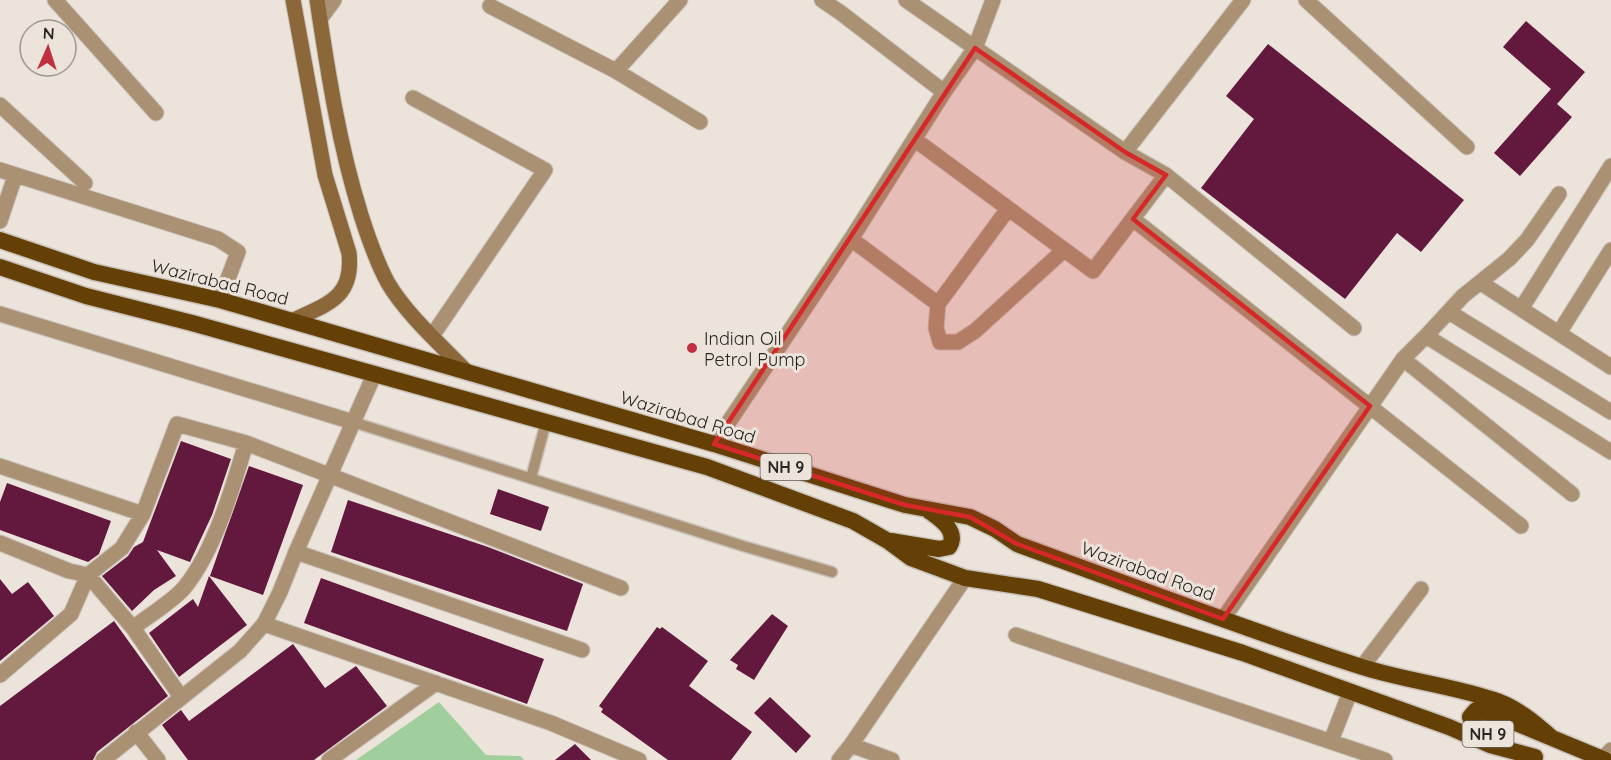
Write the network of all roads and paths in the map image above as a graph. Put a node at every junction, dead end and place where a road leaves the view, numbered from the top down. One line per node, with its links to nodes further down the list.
1 (54, 0): 18 (street)
2 (293, 0): 43 (main road)
3 (317, 0): 12 (main road)
4 (334, 0): 12 (street)
5 (680, 0): 14 (street)
6 (822, 0): 15 (street)
7 (906, 0): 13 (street)
8 (993, 0): 13 (street)
9 (1243, 0): 22 (street)
10 (1306, 0): 21 (street)
11 (490, 6): 14 (street)
12 (320, 19): 46 (main road)
13 (975, 48): 15 (street); 22 (street)
14 (616, 71): 19 (street)
15 (944, 92): 20 (street)
16 (413, 98): 46 (street)
17 (0, 105): 27 (street)
18 (156, 113)
19 (700, 122)
20 (914, 140): 29 (street); 32 (street)
21 (1467, 147)
22 (1125, 152): 25 (street)
23 (1611, 166): 40 (street)
24 (0, 170): 26 (street)
25 (1166, 175): 30 (street); 44 (street)
26 (15, 176): 31 (street); 38 (street)
27 (85, 183)
28 (1559, 194): 37 (street)
29 (1008, 208): 34 (street); 39 (street)
30 (1133, 219): 34 (street); 52 (street)
31 (0, 221)
32 (851, 239): 39 (street); 57 (street)
33 (0, 240): 38 (highway, Wazirabad Road / NH 9)
34 (1064, 250): 39 (street)
35 (1611, 250): 45 (street)
36 (0, 267): 51 (highway, Wazirabad Road / NH 9)
37 (1481, 283): 40 (street); 41 (street)
38 (220, 300): 43 (highway, Wazirabad Road / NH 9)
39 (938, 304)
40 (1521, 309): 45 (street)
41 (1449, 312): 47 (street); 53 (street)
42 (0, 314): 54 (street)
43 (292, 321): 50 (highway, Wazirabad Road / NH 9)
44 (1354, 328)
45 (1559, 333): 49 (street)
46 (432, 336): 50 (main road)
47 (1426, 336): 48 (street); 58 (street)
48 (1403, 359): 52 (street); 62 (street)
49 (1611, 367)
50 (467, 372): 57 (highway, Wazirabad Road / NH 9)
51 (374, 375): 54 (street); 55 (highway, Wazirabad Road / NH 9)
52 (1370, 406): 65 (street); 74 (street)
53 (1611, 412)
54 (353, 422): 60 (street); 61 (lane)
55 (546, 422): 61 (lane); 66 (highway, Wazirabad Road / NH 9)
56 (246, 443): 60 (street); 64 (street); 76 (street)
57 (714, 444): 63 (highway, Wazirabad Road / NH 9)
58 (1611, 452)
59 (0, 466): 64 (street)
60 (329, 475): 68 (street); 72 (street)
61 (531, 478): 69 (lane)
62 (1572, 494)
63 (926, 508): 66 (highway); 74 (highway, Wazirabad Road / NH 9)
64 (143, 514): 70 (street)
65 (1521, 526)
66 (888, 541): 71 (highway, Wazirabad Road / NH 9)
67 (0, 543): 70 (street)
68 (296, 552): 75 (street); 78 (street)
69 (832, 572)
70 (88, 575): 76 (street); 80 (street)
71 (965, 578): 82 (highway, Wazirabad Road / NH 9); 87 (street)
72 (621, 588)
73 (1421, 589): 79 (street)
74 (1223, 619): 79 (highway, Wazirabad Road / NH 9)
75 (264, 624): 81 (street); 83 (street)
76 (133, 628): 83 (street)
77 (1016, 635): 86 (street)
78 (582, 650)
79 (1362, 667): 85 (highway, Wazirabad Road / NH 9)
80 (0, 675)
81 (436, 683): 90 (street); 94 (street)
82 (1350, 692): 86 (street); 88 (highway, Wazirabad Road / NH 9)
83 (181, 697): 84 (street)
84 (136, 732): 92 (street); 93 (street)
85 (1552, 738): 89 (highway, Wazirabad Road / NH 9); 91 (highway, Wazirabad Road / NH 9)
86 (1331, 741): 97 (street)
87 (851, 745): 95 (street); 96 (street)
88 (1509, 755): 91 (highway, Wazirabad Road / NH 9)
89 (1606, 756)
90 (632, 759)
91 (1538, 759)
92 (103, 760)
93 (158, 760)
94 (329, 760)
95 (839, 760)
96 (892, 760)
97 (1385, 760)

